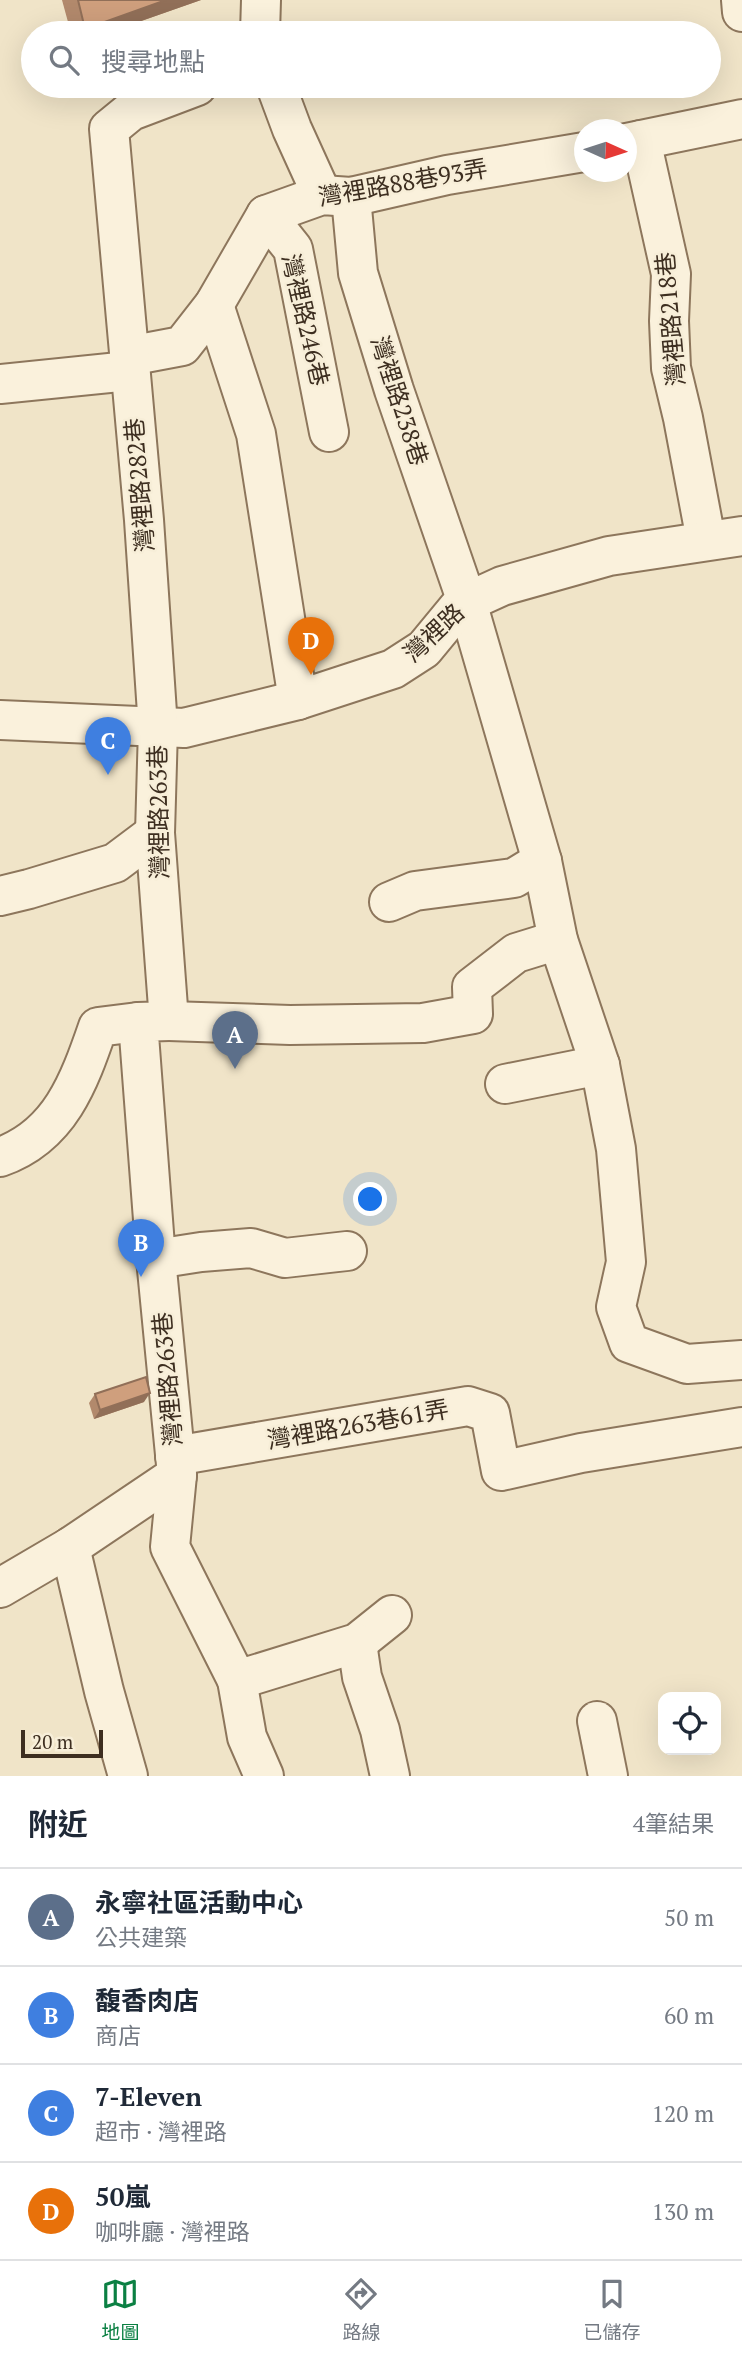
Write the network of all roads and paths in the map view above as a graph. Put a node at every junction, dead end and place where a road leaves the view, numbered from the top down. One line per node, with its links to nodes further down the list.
1 (261, 0): 4 (street)
2 (741, 0): 3 (street)
3 (742, 12)
4 (260, 21)
5 (165, 98): 14 (street, 灣裡路282巷)
6 (280, 98): 11 (street, 灣裡路238巷)
7 (742, 119): 8 (street)
8 (637, 141)
9 (637, 153): 17 (street, 灣裡路218巷)
10 (574, 154): 11 (street, 灣裡路88巷93弄)
11 (337, 196): 12 (street, 灣裡路88巷93弄); 18 (street, 灣裡路238巷)
12 (266, 215): 13 (street); 16 (street, 灣裡路246巷)
13 (214, 305): 14 (street); 19 (street)
14 (129, 364): 15 (street); 21 (street, 灣裡路282巷)
15 (0, 384)
16 (329, 432)
17 (724, 538): 18 (street, 灣裡路)
18 (467, 602): 19 (street, 灣裡路); 23 (street, 灣裡路238巷)
19 (298, 699): 21 (street, 灣裡路)
20 (0, 720): 21 (street, 灣裡路)
21 (158, 728): 22 (street, 灣裡路263巷)
22 (155, 833): 24 (street); 27 (street, 灣裡路263巷)
23 (542, 861): 25 (street); 26 (street, 灣裡路238巷)
24 (0, 895)
25 (389, 902)
26 (558, 940): 27 (street); 28 (street, 灣裡路238巷)
27 (154, 1021): 30 (street); 32 (street, 灣裡路263巷)
28 (600, 1065): 29 (street); 33 (street, 灣裡路238巷)
29 (505, 1084)
30 (0, 1157)
31 (347, 1251): 32 (street)
32 (156, 1259): 35 (street, 灣裡路263巷)
33 (742, 1360)
34 (742, 1427): 35 (street, 灣裡路263巷61弄)
35 (176, 1466): 36 (street, 灣裡路263巷); 40 (street)
36 (70, 1547): 37 (street, 灣裡路263巷); 42 (street)
37 (0, 1588)
38 (392, 1615): 39 (street)
39 (357, 1643): 40 (street); 44 (street)
40 (237, 1681): 43 (street)
41 (597, 1721): 45 (street)
42 (128, 1776)
43 (264, 1776)
44 (390, 1776)
45 (608, 1776)

